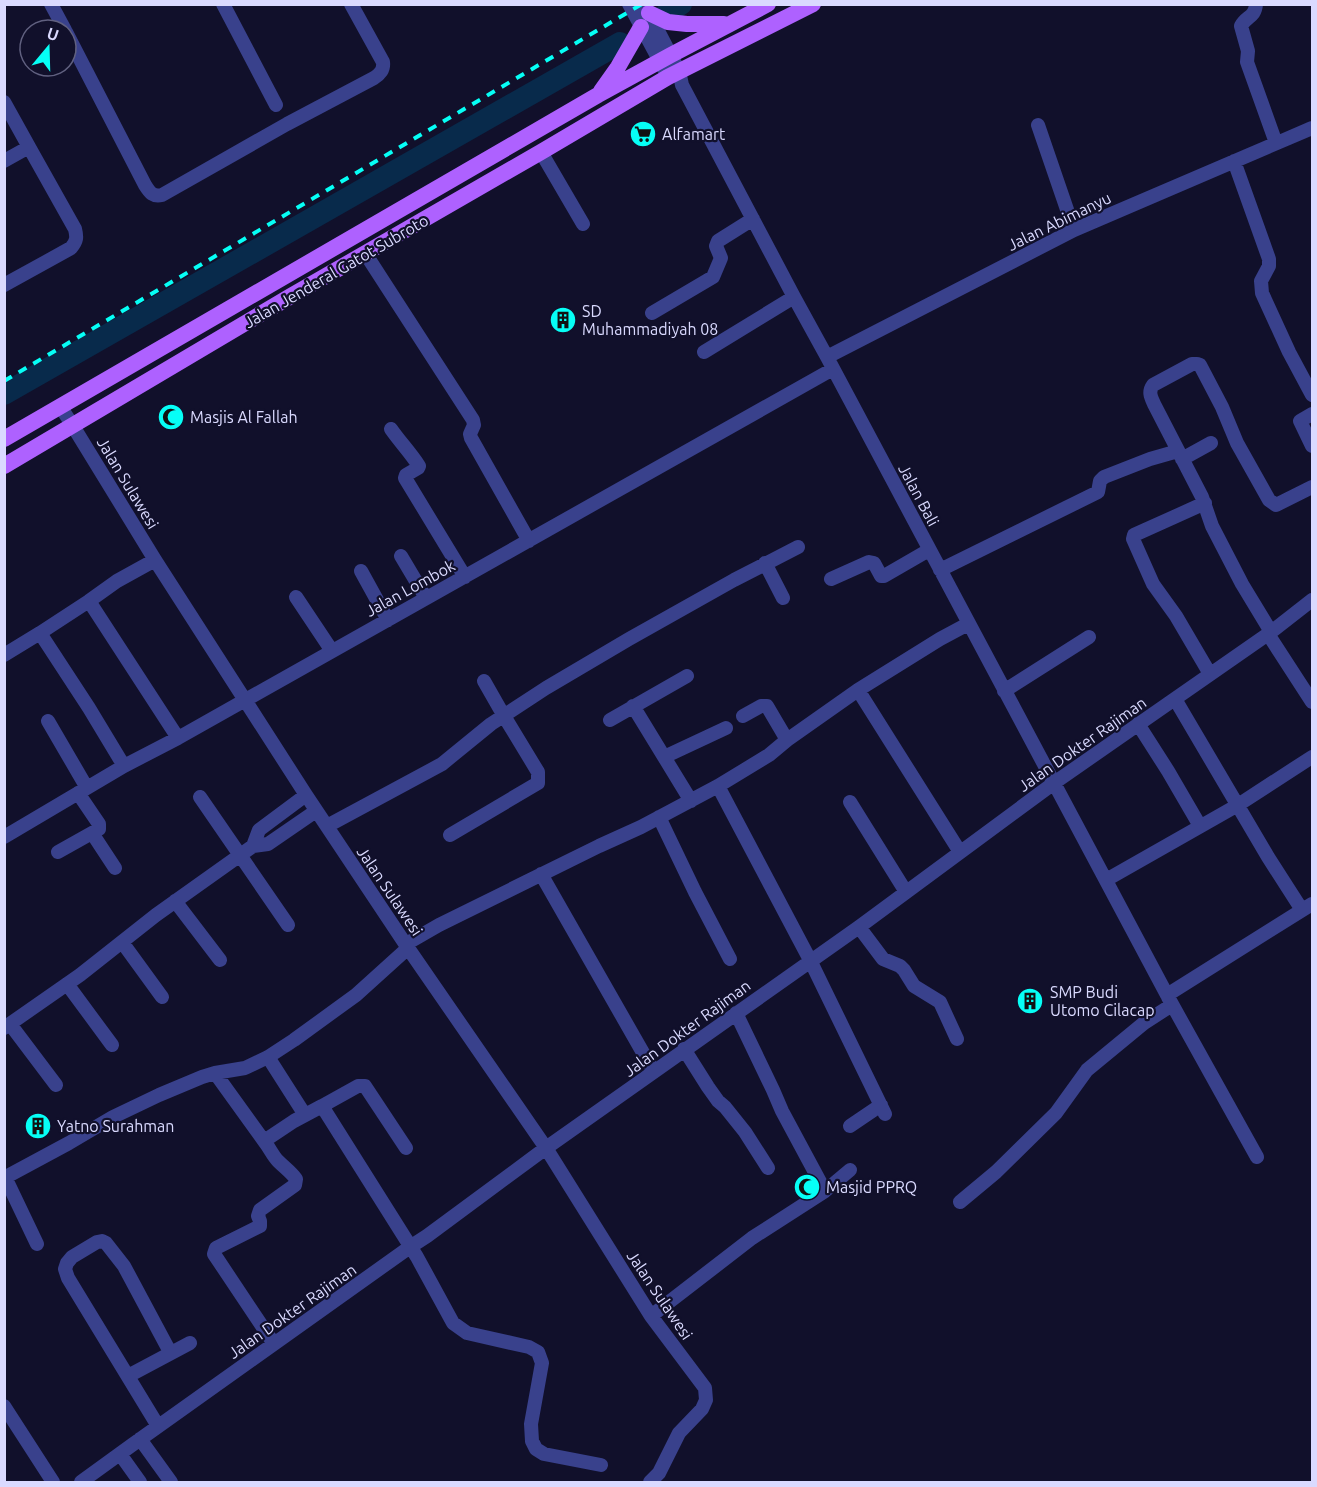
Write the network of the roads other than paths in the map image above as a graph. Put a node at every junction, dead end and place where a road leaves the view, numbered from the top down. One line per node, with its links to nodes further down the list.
1 (51, 4): 9 (street)
2 (223, 4): 16 (street)
3 (351, 4): 11 (street)
4 (629, 4): 8 (street, Jalan Bali)
5 (768, 4): 10 (main road, Jalan Jenderal Gatot Subroto)
6 (813, 4): 13 (main road, Jalan Jenderal Gatot Subroto)
7 (1256, 4): 19 (street)
8 (645, 15): 10 (main road); 12 (street, Jalan Bali); 14 (main road)
9 (58, 18)
10 (730, 24): 12 (main road, Jalan Jenderal Gatot Subroto)
11 (78, 56)
12 (665, 58): 13 (street, Jalan Bali); 14 (main road, Jalan Jenderal Gatot Subroto)
13 (676, 77): 21 (main road, Jalan Jenderal Gatot Subroto); 24 (street, Jalan Bali)
14 (598, 95): 34 (main road, Jalan Jenderal Gatot Subroto)
15 (4, 102): 20 (street)
16 (276, 105)
17 (1038, 125): 26 (street)
18 (1312, 128): 19 (street, Jalan Abimanyu)
19 (1276, 143): 23 (street, Jalan Abimanyu)
20 (29, 147): 22 (street); 28 (street)
21 (541, 152): 25 (street); 27 (main road, Jalan Jenderal Gatot Subroto)
22 (4, 161)
23 (1234, 161): 26 (street, Jalan Abimanyu); 33 (street)
24 (753, 219): 29 (street, Jalan Bali); 30 (street)
25 (583, 224)
26 (1074, 230): 32 (street, Jalan Abimanyu)
27 (365, 253): 36 (main road, Jalan Jenderal Gatot Subroto); 45 (street)
28 (4, 285)
29 (794, 297): 31 (street); 32 (street, Jalan Bali)
30 (652, 313)
31 (704, 352)
32 (830, 363): 45 (street, Jalan Lombok); 47 (street, Jalan Bali)
33 (1312, 395)
34 (60, 406): 36 (street, Jalan Sulawesi); 38 (main road, Jalan Jenderal Gatot Subroto)
35 (1312, 414): 40 (street)
36 (73, 426): 42 (main road, Jalan Jenderal Gatot Subroto); 49 (street, Jalan Sulawesi)
37 (390, 429): 53 (street)
38 (4, 439)
39 (1211, 443): 41 (street)
40 (1312, 446)
41 (1180, 455): 43 (street); 44 (street); 51 (street)
42 (4, 466)
43 (1312, 487)
44 (1205, 503): 63 (street); 67 (street)
45 (529, 541): 53 (street, Jalan Lombok)
46 (798, 546): 50 (street)
47 (929, 550): 51 (street, Jalan Bali); 54 (street)
48 (401, 556): 56 (street)
49 (155, 560): 59 (street); 73 (street, Jalan Sulawesi)
50 (765, 563): 57 (street); 76 (street)
51 (940, 570): 61 (street, Jalan Bali)
52 (361, 571): 60 (street)
53 (465, 577): 56 (street, Jalan Lombok)
54 (831, 579)
55 (296, 597): 65 (street)
56 (426, 598): 60 (street, Jalan Lombok)
57 (783, 598)
58 (1312, 600): 63 (street, Jalan Dokter Rajiman)
59 (89, 601): 62 (street); 82 (street)
60 (388, 620): 65 (street, Jalan Lombok)
61 (968, 624): 70 (street); 71 (street, Jalan Bali)
62 (40, 633): 66 (street); 86 (street)
63 (1269, 633): 67 (street, Jalan Dokter Rajiman); 74 (street)
64 (1089, 637): 71 (street)
65 (332, 651): 73 (street, Jalan Lombok)
66 (4, 655)
67 (1210, 674): 72 (street, Jalan Dokter Rajiman)
68 (687, 675): 75 (street)
69 (484, 681): 76 (street)
70 (858, 690): 83 (street); 104 (street)
71 (1004, 691): 87 (street, Jalan Bali)
72 (1174, 699): 80 (street, Jalan Dokter Rajiman); 94 (street)
73 (244, 700): 82 (street, Jalan Lombok); 90 (street, Jalan Sulawesi)
74 (1312, 702)
75 (633, 706): 78 (street); 84 (street)
76 (504, 716): 97 (street); 100 (street)
77 (743, 716): 83 (street)
78 (610, 720)
79 (48, 721): 89 (street)
80 (1138, 724): 87 (street, Jalan Dokter Rajiman); 98 (street)
81 (726, 728): 84 (street)
82 (178, 738): 86 (street, Jalan Lombok)
83 (788, 740): 88 (street)
84 (664, 757): 92 (street)
85 (1312, 757): 94 (street)
86 (124, 766): 89 (street, Jalan Lombok)
87 (1054, 783): 104 (street, Jalan Dokter Rajiman); 108 (street, Jalan Bali)
88 (718, 786): 92 (street); 118 (street)
89 (82, 791): 99 (street); 101 (street, Jalan Lombok)
90 (306, 795): 95 (street, Jalan Sulawesi); 102 (street)
91 (201, 797): 105 (street)
92 (691, 801): 96 (street)
93 (850, 802): 109 (street)
94 (1238, 805): 98 (street); 111 (street)
95 (316, 811): 97 (street, Jalan Sulawesi); 102 (street)
96 (658, 818): 107 (street); 116 (street)
97 (327, 826): 115 (street, Jalan Sulawesi)
98 (1200, 826): 108 (street)
99 (92, 833): 103 (street); 106 (street)
100 (450, 835)
101 (4, 837)
102 (253, 846): 105 (street)
103 (58, 852)
104 (960, 852): 109 (street, Jalan Dokter Rajiman)
105 (240, 855): 110 (street); 112 (street)
106 (115, 868)
107 (541, 874): 115 (street); 128 (street)
108 (1106, 880): 121 (street, Jalan Bali)
109 (906, 892): 113 (street, Jalan Dokter Rajiman)
110 (175, 901): 114 (street); 117 (street)
111 (1307, 907): 121 (street)
112 (288, 926)
113 (859, 927): 118 (street, Jalan Dokter Rajiman); 124 (street)
114 (122, 942): 119 (street); 120 (street)
115 (407, 946): 127 (street); 136 (street, Jalan Sulawesi)
116 (730, 958)
117 (220, 960)
118 (810, 960): 122 (street, Jalan Dokter Rajiman); 133 (street)
119 (67, 984): 123 (street); 125 (street)
120 (162, 996)
121 (1170, 1000): 137 (street, Jalan Bali); 142 (street)
122 (736, 1013): 126 (street, Jalan Dokter Rajiman); 141 (street)
123 (7, 1026): 130 (street)
124 (957, 1039)
125 (111, 1045)
126 (684, 1049): 128 (street, Jalan Dokter Rajiman); 138 (street)
127 (268, 1057): 129 (street); 132 (street)
128 (654, 1072): 136 (street, Jalan Dokter Rajiman)
129 (214, 1073): 134 (street); 140 (street)
130 (56, 1085)
131 (322, 1106): 132 (street); 135 (street); 144 (street)
132 (305, 1115): 134 (street)
133 (850, 1126)
134 (264, 1141): 147 (street)
135 (406, 1148)
136 (546, 1148): 144 (street, Jalan Dokter Rajiman); 145 (street, Jalan Sulawesi)
137 (1257, 1157)
138 (768, 1167)
139 (850, 1170): 141 (street)
140 (5, 1177): 143 (street)
141 (825, 1191): 145 (street)
142 (960, 1202)
143 (37, 1244)
144 (410, 1247): 147 (street, Jalan Dokter Rajiman); 154 (street)
145 (651, 1316): 159 (street, Jalan Sulawesi)
146 (190, 1343): 148 (street)
147 (274, 1344): 151 (street, Jalan Dokter Rajiman)
148 (170, 1352): 149 (street); 149 (street)
149 (128, 1376): 151 (street)
150 (4, 1406): 155 (street)
151 (159, 1426): 152 (street, Jalan Dokter Rajiman)
152 (140, 1439): 153 (street, Jalan Dokter Rajiman); 158 (street)
153 (120, 1454): 156 (street, Jalan Dokter Rajiman); 157 (street)
154 (601, 1466)
155 (54, 1482)
156 (81, 1482)
157 (140, 1482)
158 (171, 1482)
159 (650, 1482)

